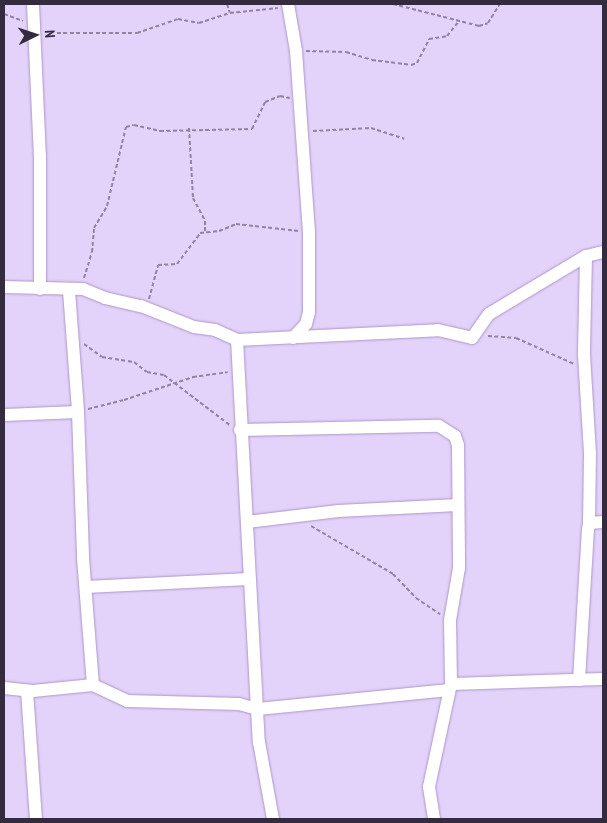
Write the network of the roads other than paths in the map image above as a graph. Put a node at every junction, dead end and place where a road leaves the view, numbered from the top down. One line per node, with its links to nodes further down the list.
1 (33, 4): 6 (street)
2 (288, 5): 8 (street)
3 (603, 252): 4 (street)
4 (586, 256): 8 (street); 16 (street)
5 (4, 287): 6 (street)
6 (40, 289): 7 (street)
7 (69, 291): 9 (street); 11 (street)
8 (293, 338): 9 (street)
9 (237, 340): 12 (street)
10 (4, 414): 11 (street)
11 (78, 414): 18 (street)
12 (240, 431): 13 (street); 14 (street)
13 (458, 504): 14 (street); 22 (street)
14 (247, 522): 17 (street)
15 (603, 522): 16 (street)
16 (589, 523): 20 (street)
17 (248, 579): 18 (street); 25 (street)
18 (87, 586): 21 (street)
19 (603, 679): 20 (street)
20 (579, 680): 22 (street)
21 (93, 685): 24 (street); 25 (street)
22 (450, 687): 25 (street); 28 (street)
23 (4, 688): 24 (street)
24 (27, 691): 26 (street)
25 (258, 709): 27 (street)
26 (36, 819)
27 (273, 819)
28 (434, 819)

